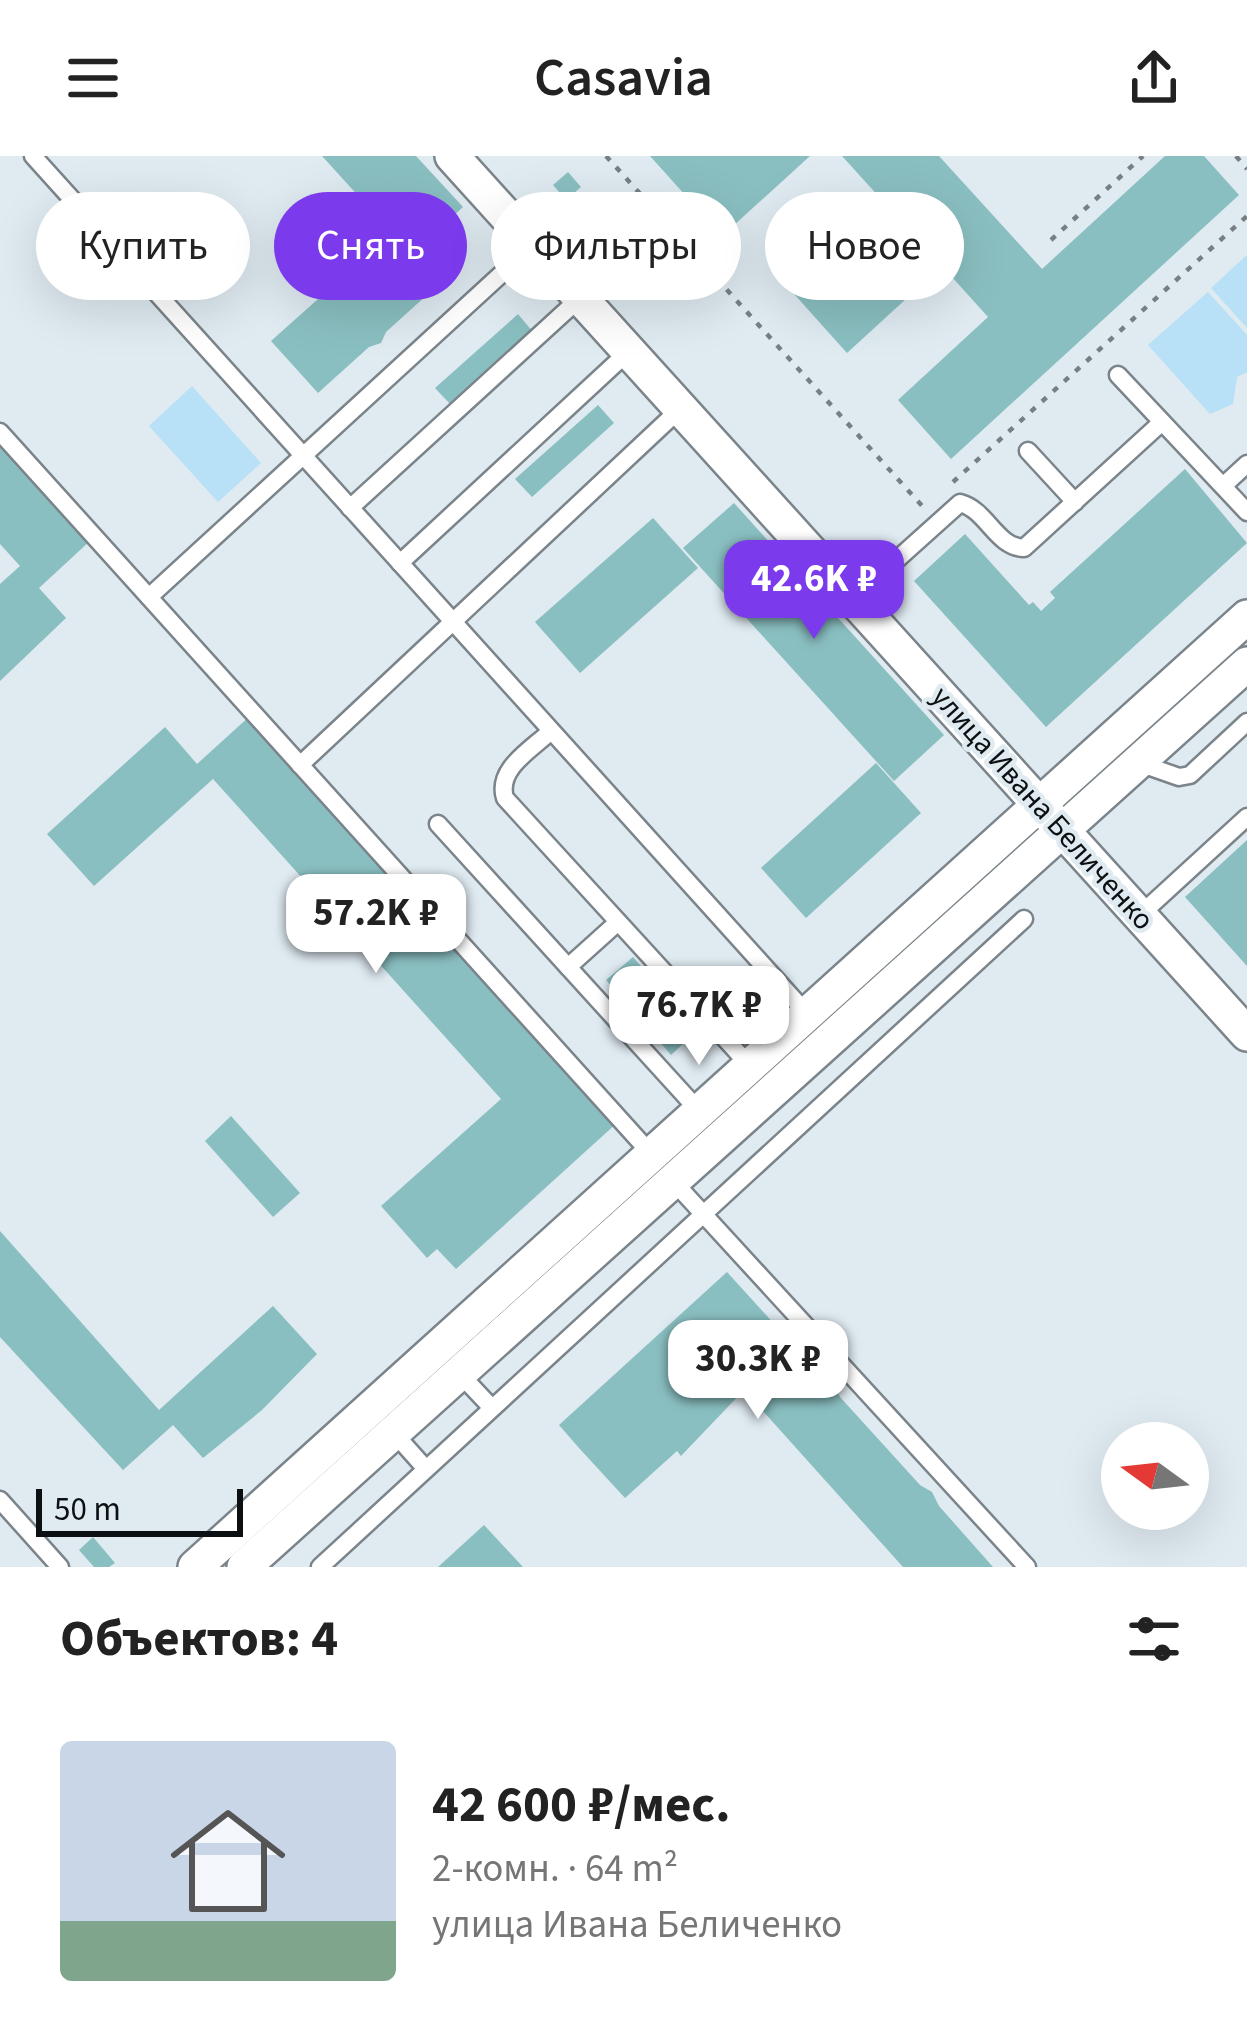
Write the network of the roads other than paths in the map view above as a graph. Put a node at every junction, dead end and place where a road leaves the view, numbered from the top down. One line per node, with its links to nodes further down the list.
1 (33, 156): 13 (lane)
2 (452, 156): 3 (street, улица Ивана Беличенко)
3 (491, 199)
4 (491, 284): 13 (lane)
5 (578, 300): 17 (lane)
6 (582, 300): 7 (street, улица Ивана Беличенко)
7 (629, 351): 9 (street, улица Ивана Беличенко); 19 (lane)
8 (1118, 375): 10 (lane)
9 (681, 409): 21 (street, улица Ивана Беличенко); 23 (lane)
10 (1162, 422): 15 (lane); 16 (lane)
11 (0, 432): 20 (lane)
12 (1028, 451): 16 (lane)
13 (303, 456): 17 (lane); 20 (lane)
14 (1247, 464): 15 (lane)
15 (1222, 487): 18 (lane)
16 (1075, 502): 21 (lane)
17 (350, 508): 19 (lane)
18 (1247, 512)
19 (400, 563): 23 (lane)
20 (149, 597): 28 (lane)
21 (854, 599): 29 (street, улица Ивана Беличенко)
22 (1247, 617): 29 (street)
23 (453, 622): 26 (lane); 28 (lane)
24 (1247, 664): 27 (street)
25 (1247, 722): 27 (lane)
26 (551, 731): 34 (lane); 36 (lane)
27 (1138, 763): 29 (street)
28 (300, 765): 40 (lane)
29 (1051, 818): 32 (street, улица Ивана Беличенко); 36 (street); 40 (street)
30 (1247, 818): 32 (lane)
31 (438, 824): 35 (lane)
32 (1140, 916): 37 (street, улица Ивана Беличенко)
33 (1024, 919): 41 (lane)
34 (618, 922): 35 (lane); 38 (lane)
35 (568, 967): 39 (lane)
36 (808, 1016): 38 (street)
37 (1247, 1034)
38 (752, 1067): 39 (street)
39 (701, 1113): 40 (street)
40 (663, 1168): 41 (lane); 42 (street); 48 (street)
41 (703, 1214): 43 (lane); 51 (lane)
42 (459, 1373): 43 (lane); 44 (street)
43 (492, 1408): 45 (lane)
44 (393, 1432): 45 (lane); 49 (street)
45 (426, 1469): 50 (lane)
46 (0, 1500): 47 (lane)
47 (60, 1567)
48 (196, 1567)
49 (244, 1567)
50 (320, 1567)
51 (1027, 1567)

